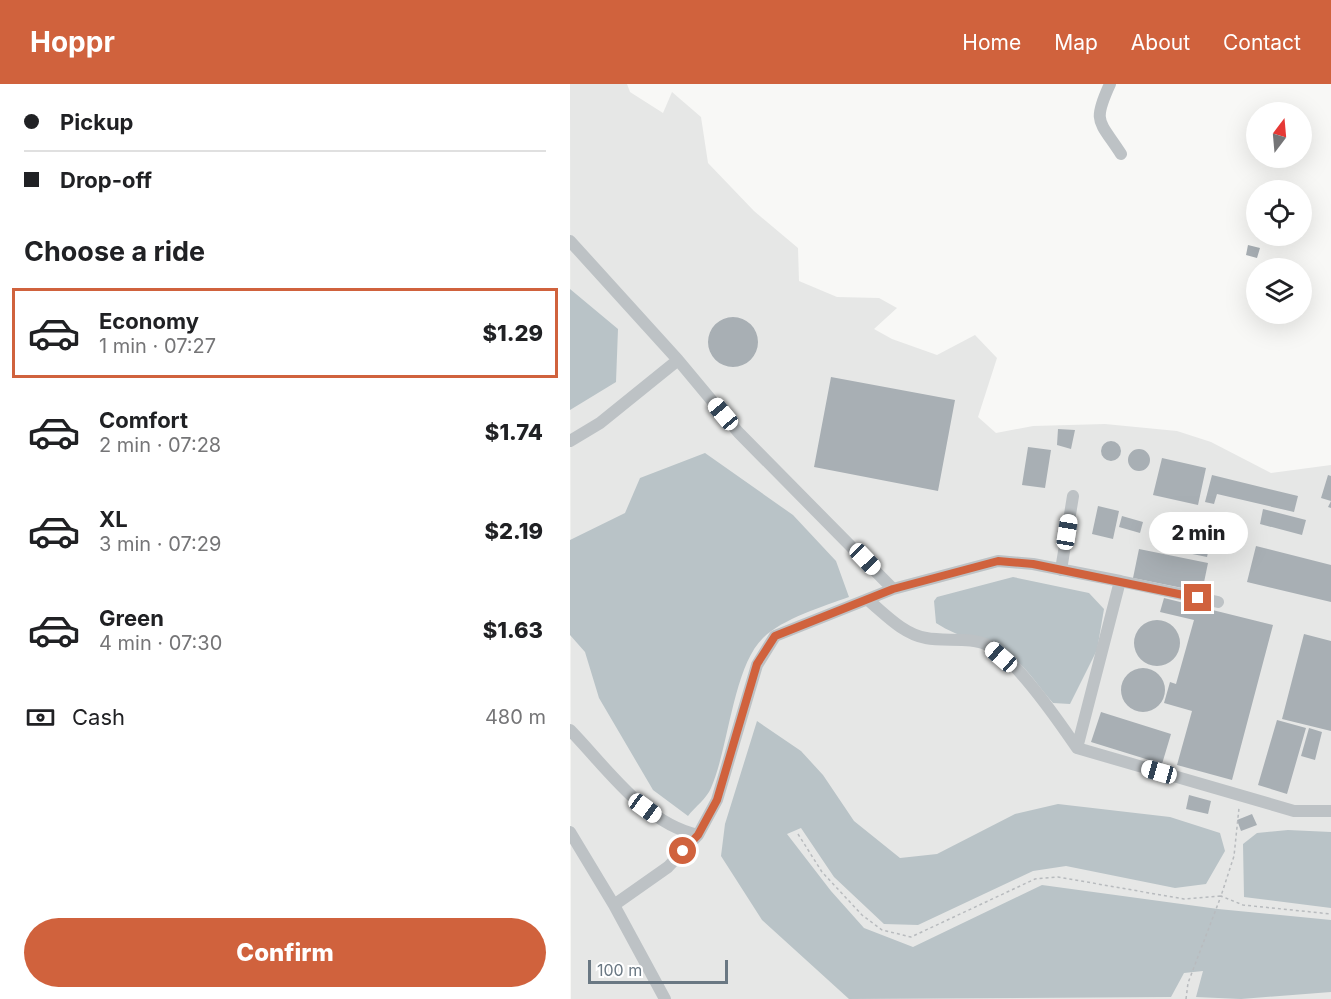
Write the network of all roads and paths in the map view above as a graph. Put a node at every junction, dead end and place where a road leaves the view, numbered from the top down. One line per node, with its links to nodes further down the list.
1 (1110, 84): 2 (street)
2 (1121, 154)
3 (570, 242): 4 (street)
4 (678, 360): 5 (street); 9 (street)
5 (570, 441)
6 (1073, 496): 7 (street)
7 (1061, 570): 8 (street); 9 (street)
8 (1120, 581): 11 (street); 13 (street)
9 (893, 589): 10 (street)
10 (868, 600): 13 (street); 18 (street)
11 (1218, 602)
12 (570, 729): 18 (street)
13 (1077, 748): 14 (street)
14 (1240, 795): 15 (street); 19 (path)
15 (1331, 811)
16 (570, 832): 20 (street)
17 (798, 834): 19 (path)
18 (698, 835): 20 (street)
19 (1221, 896): 21 (path); 23 (path)
20 (614, 905): 22 (street)
21 (1331, 914)
22 (665, 999)
23 (1186, 999)

